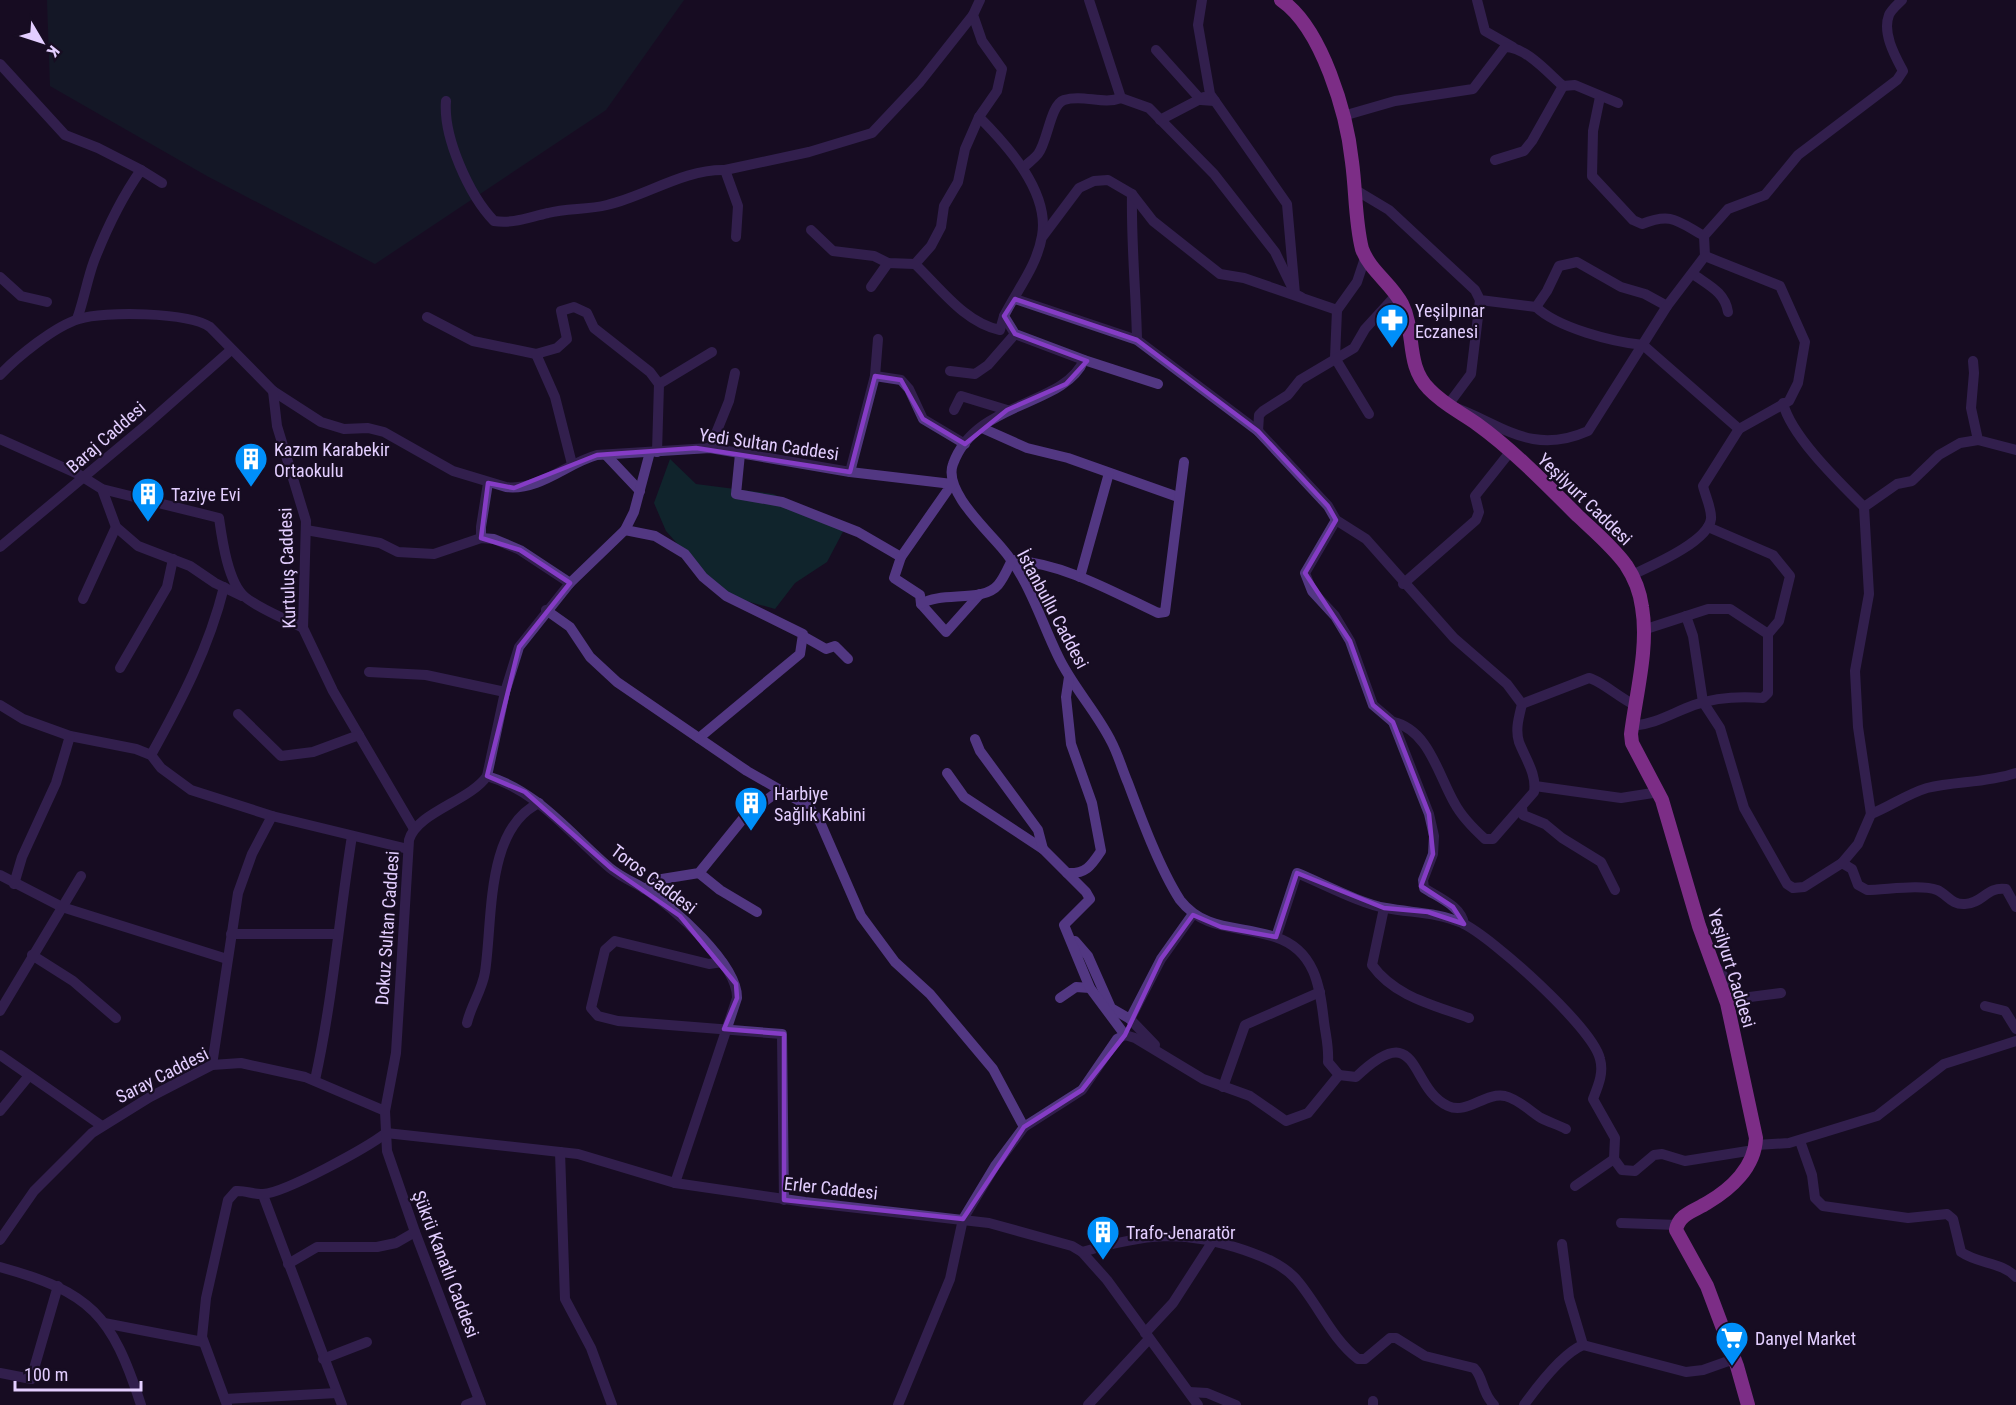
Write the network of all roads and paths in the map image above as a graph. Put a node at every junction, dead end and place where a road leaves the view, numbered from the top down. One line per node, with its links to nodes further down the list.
1 (980, 0): 7 (street)
2 (1089, 0): 13 (street)
3 (1202, 0): 14 (street)
4 (1281, 0): 17 (main road, Yeşilyurt Caddesi)
5 (1477, 0): 8 (street)
6 (1902, 0): 29 (street)
7 (973, 15): 18 (street); 23 (street)
8 (1514, 47): 11 (street); 17 (street)
9 (1156, 50): 14 (street)
10 (0, 64): 22 (street)
11 (1563, 86): 12 (street); 20 (street)
12 (1600, 97): 16 (street); 29 (street)
13 (1121, 98): 19 (street); 21 (street)
14 (1208, 98): 19 (street); 38 (street)
15 (446, 101): 23 (street)
16 (1618, 103)
17 (1343, 116): 25 (main road, Yeşilyurt Caddesi)
18 (979, 117): 21 (street); 34 (street)
19 (1160, 120): 38 (street)
20 (1495, 160)
21 (1024, 167): 28 (street)
22 (141, 170): 24 (street); 50 (street)
23 (725, 170): 30 (street)
24 (162, 183)
25 (1354, 189): 32 (main road, Yeşilyurt Caddesi); 42 (street)
26 (1132, 194): 28 (street); 41 (street); 53 (street)
27 (811, 230): 33 (street)
28 (1042, 236): 40 (street)
29 (1704, 236): 31 (street)
30 (736, 237)
31 (1705, 256): 35 (street); 68 (street)
32 (1365, 258): 39 (main road, Yeşilyurt Caddesi); 46 (street)
33 (888, 263): 34 (street); 37 (street)
34 (915, 264): 48 (street)
35 (1693, 274): 44 (street); 47 (street)
36 (0, 277): 43 (street)
37 (871, 286)
38 (1295, 294): 41 (street)
39 (1397, 294): 58 (street); 69 (main road, Yeşilyurt Caddesi)
40 (1015, 299): 48 (street); 53 (street)
41 (1307, 300): 46 (street)
42 (1480, 300): 45 (street); 69 (street)
43 (47, 302)
44 (1667, 306): 45 (street); 54 (street)
45 (1536, 307): 54 (street)
46 (1337, 310): 58 (street)
47 (1728, 312)
48 (1004, 316): 51 (street)
49 (426, 317): 57 (street)
50 (77, 319): 55 (street, Yedi Sultan Caddesi); 63 (street)
51 (1015, 334): 59 (street); 61 (street)
52 (878, 339): 64 (street)
53 (1137, 340): 75 (street)
54 (1643, 345): 69 (street); 74 (street)
55 (231, 350): 67 (street, Yedi Sultan Caddesi); 89 (street, Baraj Caddesi)
56 (712, 352): 65 (street)
57 (536, 354): 65 (street); 86 (street)
58 (1335, 358): 72 (street); 75 (street)
59 (1084, 360): 66 (street); 71 (street)
60 (1973, 361): 77 (street)
61 (950, 371)
62 (735, 373): 79 (street)
63 (0, 375)
64 (875, 376): 78 (street); 87 (street)
65 (658, 384): 81 (street)
66 (1158, 384)
67 (273, 391): 90 (street, Yedi Sultan Caddesi); 99 (street, Kurtuluş Caddesi)
68 (1783, 403): 74 (street); 95 (street)
69 (1448, 405): 82 (main road, Yeşilyurt Caddesi)
70 (954, 410): 71 (street)
71 (1007, 410): 73 (street)
72 (1369, 414)
73 (982, 428): 78 (street); 88 (street)
74 (1739, 429): 97 (street)
75 (1258, 431): 96 (street)
76 (0, 439): 89 (street)
77 (1978, 440): 80 (street); 95 (street)
78 (965, 444): 91 (street)
79 (710, 448): 81 (street, Yedi Sultan Caddesi); 83 (street, Yedi Sultan Caddesi)
80 (2016, 450)
81 (653, 452): 84 (street, Yedi Sultan Caddesi); 93 (street)
82 (1510, 452): 106 (main road, Yeşilyurt Caddesi); 109 (street)
83 (740, 454): 87 (street, Yedi Sultan Caddesi); 103 (street)
84 (606, 455): 86 (street, Yedi Sultan Caddesi); 93 (street)
85 (1184, 462): 94 (street)
86 (572, 464): 90 (street, Yedi Sultan Caddesi)
87 (850, 472): 91 (street, Yedi Sultan Caddesi)
88 (1109, 473): 94 (street); 107 (street)
89 (85, 478): 92 (street); 102 (street, Baraj Caddesi)
90 (488, 483): 101 (street)
91 (952, 484): 103 (street); 105 (street, İstanbullu Caddesi)
92 (102, 489): 98 (street); 112 (street)
93 (640, 491): 100 (street)
94 (1178, 497): 107 (street)
95 (1864, 507): 146 (street)
96 (1336, 520): 109 (street); 131 (street)
97 (1708, 527): 106 (street); 119 (street)
98 (116, 528): 104 (street); 113 (street)
99 (306, 530): 101 (street); 117 (street, Kurtuluş Caddesi)
100 (625, 530): 108 (street); 120 (street)
101 (482, 538): 108 (street)
102 (0, 547)
103 (901, 557): 114 (street)
104 (173, 558): 110 (street); 122 (street)
105 (1012, 560): 107 (street); 111 (street); 124 (street, İstanbullu Caddesi)
106 (1632, 575): 118 (main road, Yeşilyurt Caddesi)
107 (1080, 577)
108 (570, 584): 115 (street)
109 (1403, 584): 127 (street)
110 (224, 587): 112 (street); 137 (street)
111 (980, 594): 114 (street); 114 (street)
112 (243, 596): 117 (street)
113 (83, 599)
114 (921, 604)
115 (546, 610): 125 (street); 135 (street)
116 (1686, 616): 118 (street); 119 (street); 126 (street)
117 (303, 628): 133 (street, Kurtuluş Caddesi)
118 (1643, 630): 129 (main road, Yeşilyurt Caddesi)
119 (1768, 634): 126 (street)
120 (803, 636): 121 (street); 135 (street)
121 (848, 659)
122 (120, 668)
123 (369, 672): 125 (street)
124 (1070, 677): 153 (street); 166 (street, İstanbullu Caddesi)
125 (505, 692): 140 (street)
126 (1703, 702): 132 (street); 152 (street)
127 (1522, 704): 129 (street); 141 (street)
128 (0, 705): 134 (street)
129 (1635, 705): 132 (main road, Yeşilyurt Caddesi)
130 (238, 714): 133 (street)
131 (1393, 722): 145 (street); 167 (street)
132 (1632, 726): 143 (main road, Yeşilyurt Caddesi)
133 (359, 735): 148 (street, Kurtuluş Caddesi)
134 (70, 736): 137 (street); 158 (street)
135 (699, 738): 142 (street)
136 (975, 739): 151 (street)
137 (151, 755): 147 (street)
138 (947, 773): 151 (street)
139 (2016, 773): 146 (street)
140 (487, 776): 144 (street, Toros Caddesi); 148 (street, Dokuz Sultan Caddesi)
141 (1535, 786): 143 (street); 145 (street)
142 (780, 790): 154 (street); 200 (street)
143 (1659, 792): 175 (main road, Yeşilyurt Caddesi)
144 (539, 803): 159 (street, Toros Caddesi); 185 (street)
145 (1522, 808): 160 (street)
146 (1871, 814): 152 (street)
147 (272, 816): 149 (street); 168 (street)
148 (414, 829): 150 (street, Dokuz Sultan Caddesi)
149 (352, 836): 150 (street); 169 (street)
150 (408, 849): 198 (street, Dokuz Sultan Caddesi)
151 (1043, 849): 155 (street)
152 (1842, 863): 163 (street)
153 (1090, 868): 155 (street); 161 (street)
154 (699, 873): 159 (street); 165 (street)
155 (1067, 873): 161 (street)
156 (0, 875): 158 (street)
157 (81, 876): 162 (street)
158 (14, 884): 162 (street)
159 (644, 889): 174 (street, Toros Caddesi)
160 (1615, 890)
161 (1085, 891): 170 (street)
162 (62, 907): 172 (street); 173 (street)
163 (2016, 907)
164 (1384, 908): 167 (street); 171 (street); 183 (street)
165 (757, 912)
166 (1193, 914): 171 (street, İstanbullu Caddesi); 184 (street)
167 (1464, 924): 206 (street)
168 (231, 934): 169 (street); 173 (street)
169 (337, 934): 195 (street)
170 (1069, 934): 176 (street); 184 (street)
171 (1276, 937): 177 (street)
172 (32, 955): 181 (street); 182 (street)
173 (227, 959): 192 (street)
174 (722, 962): 186 (street, Toros Caddesi); 186 (street)
175 (1713, 965): 178 (street); 204 (main road, Yeşilyurt Caddesi)
176 (1090, 988): 179 (street); 188 (street)
177 (1320, 992): 193 (street); 196 (street)
178 (1781, 993)
179 (1060, 998)
180 (1985, 1006): 187 (street)
181 (0, 1011)
182 (116, 1018)
183 (1469, 1018)
184 (1130, 1019): 191 (street)
185 (467, 1023)
186 (724, 1029): 207 (street, Toros Caddesi); 210 (street)
187 (2016, 1029)
188 (1125, 1035): 191 (street); 200 (street)
189 (2016, 1041): 203 (street)
190 (0, 1056): 194 (street)
191 (1169, 1059): 196 (street)
192 (212, 1065): 195 (street, Saray Caddesi); 199 (street, Saray Caddesi)
193 (1340, 1075): 196 (street); 201 (street)
194 (28, 1077): 197 (street); 199 (street)
195 (315, 1080): 198 (street, Saray Caddesi)
196 (1223, 1087)
197 (0, 1111)
198 (385, 1111): 202 (street, Dokuz Sultan Caddesi)
199 (102, 1126): 215 (street, Saray Caddesi)
200 (1024, 1127): 211 (street)
201 (1566, 1129)
202 (386, 1133): 205 (street, Erler Caddesi); 209 (street); 214 (street, Şükrü Kanatlı Caddesi)
203 (1800, 1140): 204 (street); 221 (street)
204 (1755, 1147): 206 (street); 213 (main road)
205 (560, 1152): 207 (street, Erler Caddesi); 238 (street)
206 (1614, 1159): 208 (street)
207 (675, 1183): 210 (street, Erler Caddesi)
208 (1575, 1186)
209 (263, 1195): 219 (street); 225 (street)
210 (784, 1200): 211 (street, Erler Caddesi)
211 (963, 1219): 218 (street, Erler Caddesi); 239 (street)
212 (1621, 1223): 213 (street)
213 (1677, 1225): 229 (main road)
214 (415, 1232): 219 (street); 234 (street, Şükrü Kanatlı Caddesi)
215 (0, 1240)
216 (1213, 1242): 218 (street); 224 (street); 243 (street)
217 (1562, 1244): 227 (street)
218 (1082, 1252): 224 (street, Erler Caddesi)
219 (288, 1264): 228 (street)
220 (0, 1268): 222 (street)
221 (2016, 1277)
222 (58, 1286): 223 (street); 230 (street)
223 (104, 1323): 225 (street); 235 (street)
224 (1147, 1336): 231 (street, Erler Caddesi); 240 (street)
225 (203, 1342): 233 (street)
226 (367, 1342): 228 (street)
227 (1583, 1345): 229 (street); 244 (street)
228 (323, 1359): 232 (street)
229 (1734, 1359): 245 (main road)
230 (0, 1373)
231 (1189, 1392): 241 (street, Erler Caddesi); 242 (street)
232 (337, 1393): 233 (street); 236 (street)
233 (226, 1402)
234 (480, 1402): 237 (street)
235 (141, 1405)
236 (342, 1405)
237 (466, 1405)
238 (612, 1405)
239 (898, 1405)
240 (1088, 1405)
241 (1198, 1405)
242 (1236, 1405)
243 (1494, 1405)
244 (1524, 1405)
245 (1748, 1405)

